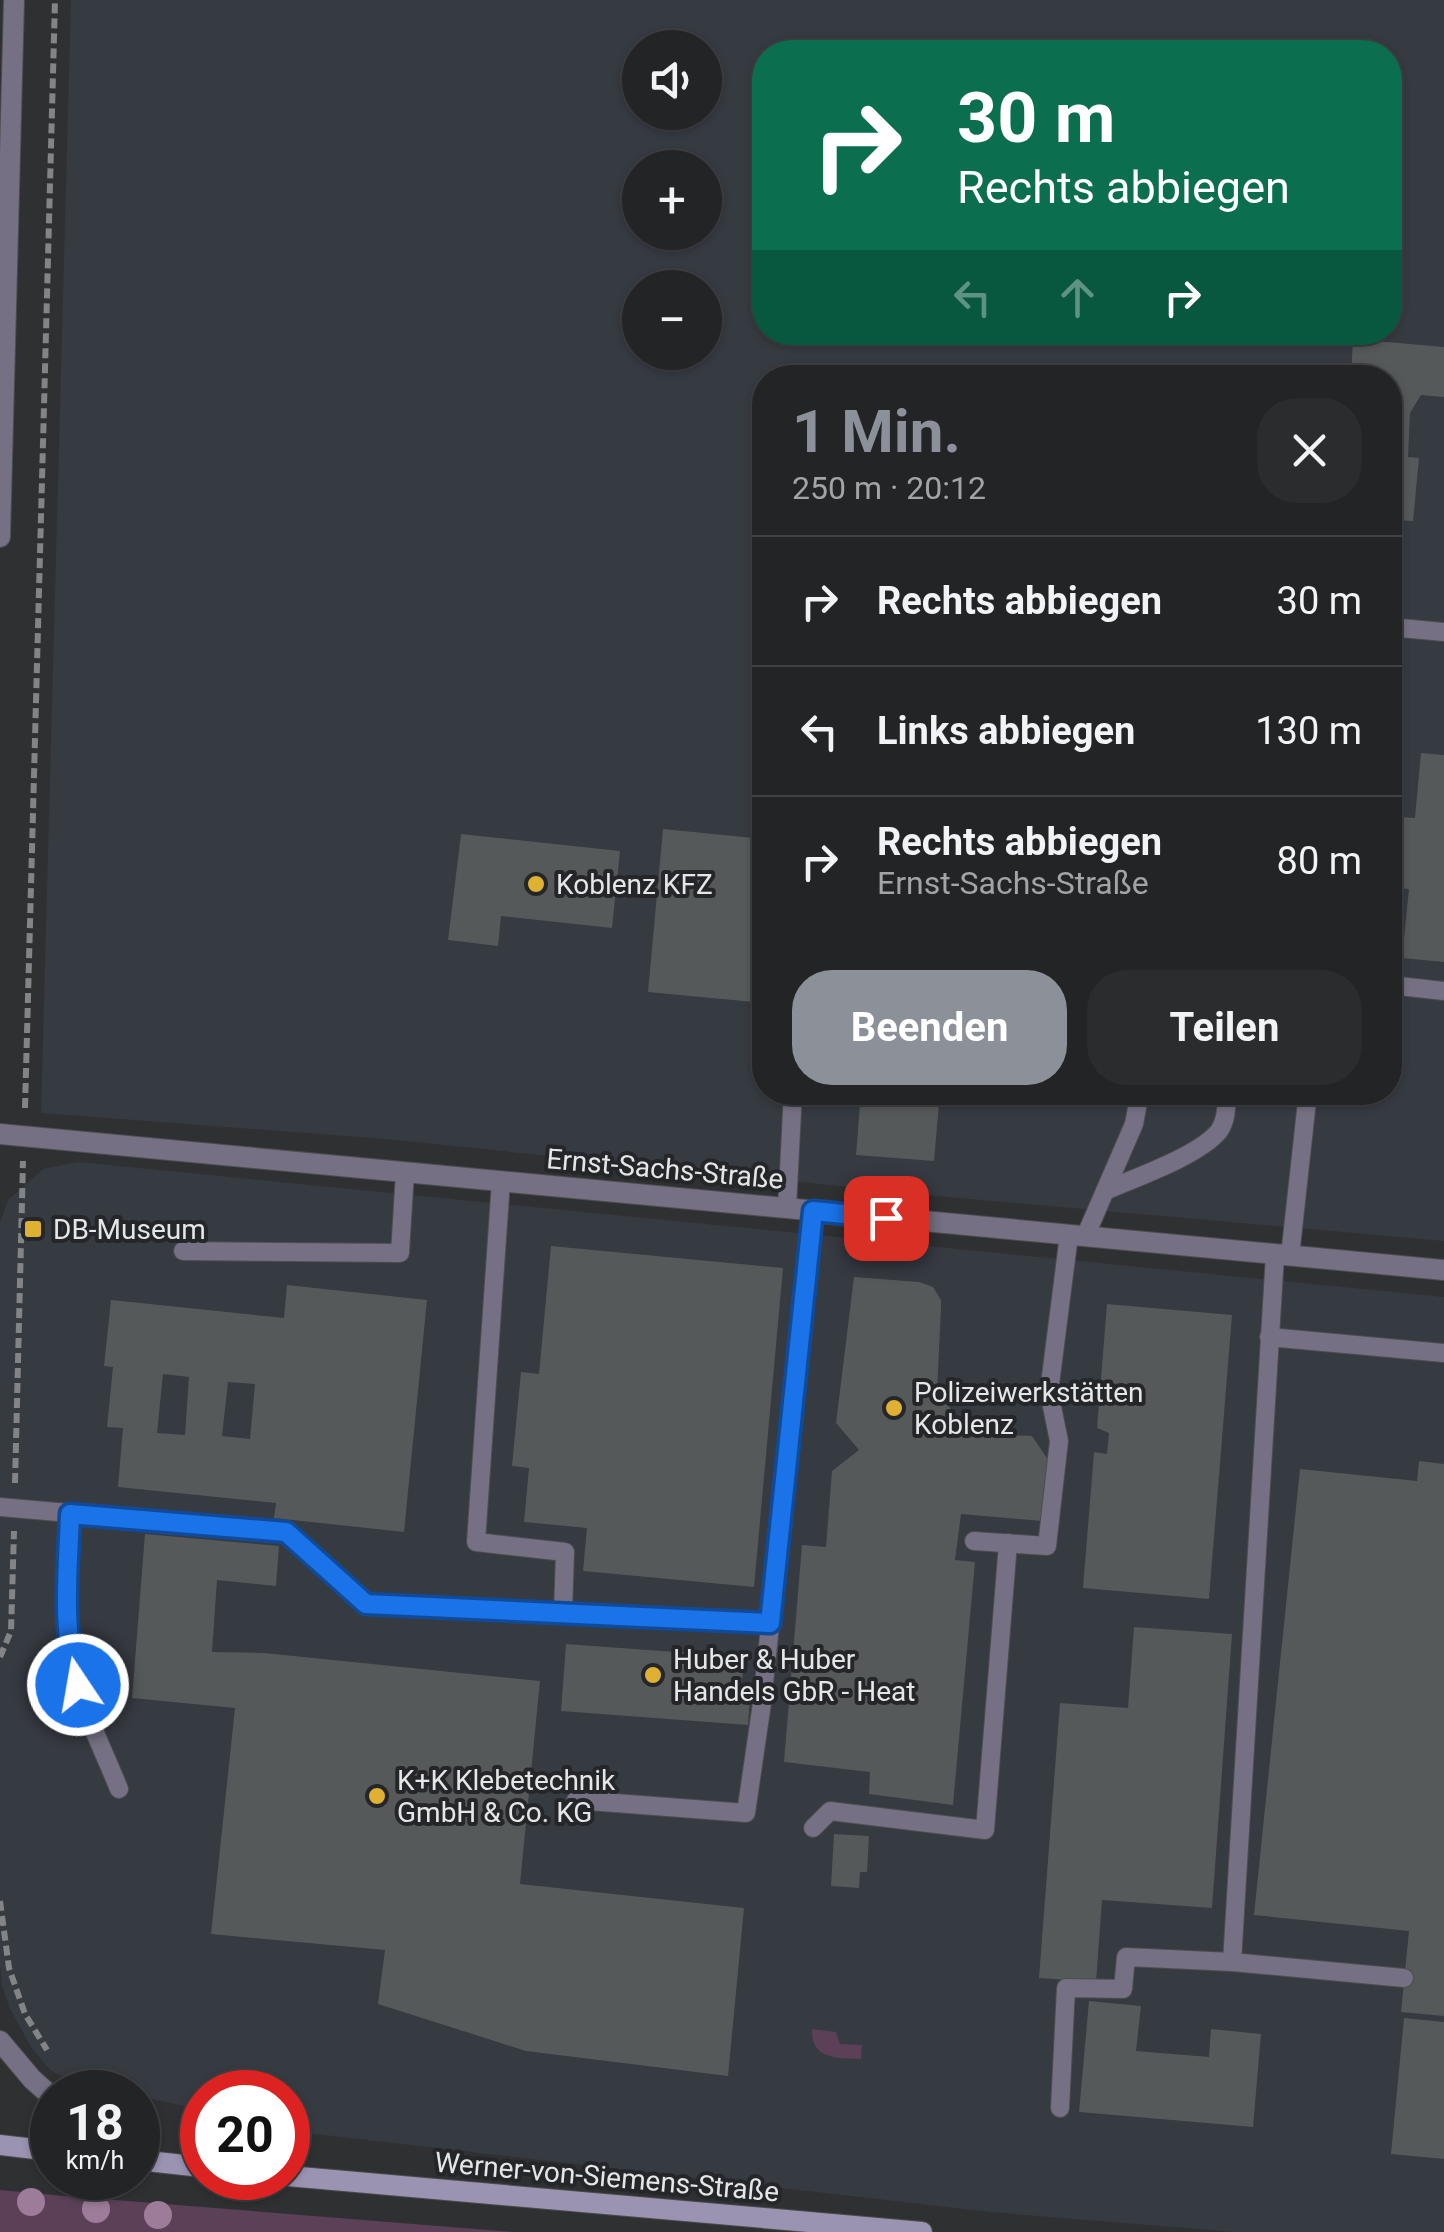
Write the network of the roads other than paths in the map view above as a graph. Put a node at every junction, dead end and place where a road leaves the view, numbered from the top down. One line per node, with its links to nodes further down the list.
1 (14, 0): 2 (street)
2 (3, 312): 3 (street)
3 (0, 537)
4 (1402, 628): 5 (lane)
5 (1444, 632)
6 (1402, 986): 7 (lane)
7 (1444, 991)
8 (792, 1105): 16 (lane)
9 (1138, 1105): 15 (lane)
10 (1226, 1105): 15 (lane)
11 (1306, 1105): 20 (lane)
12 (0, 1134): 13 (street, Ernst-Sachs-Straße)
13 (405, 1172): 14 (street, Ernst-Sachs-Straße); 19 (lane)
14 (501, 1181): 16 (street, Ernst-Sachs-Straße); 28 (lane)
15 (1104, 1192): 18 (lane)
16 (786, 1208): 17 (street, Ernst-Sachs-Straße)
17 (813, 1211): 18 (street, Ernst-Sachs-Straße); 29 (lane)
18 (1077, 1236): 20 (street, Ernst-Sachs-Straße); 27 (lane)
19 (183, 1251)
20 (1283, 1256): 21 (street, Ernst-Sachs-Straße); 22 (lane)
21 (1444, 1270)
22 (1269, 1337): 23 (lane); 33 (lane)
23 (1444, 1352)
24 (7, 1508): 25 (lane)
25 (70, 1514): 28 (lane); 30 (lane)
26 (974, 1541): 27 (lane)
27 (1008, 1543): 32 (lane)
28 (562, 1613): 29 (lane)
29 (770, 1623): 31 (lane)
30 (119, 1790)
31 (576, 1800)
32 (812, 1828)
33 (1232, 1962): 34 (lane); 37 (lane)
34 (1404, 1978)
35 (0, 2041): 36 (street)
36 (30, 2077)
37 (1060, 2108)
38 (0, 2145): 39 (main road)
39 (30, 2148)
40 (310, 2178): 41 (main road, Werner-von-Siemens-Straße)
41 (922, 2232)

